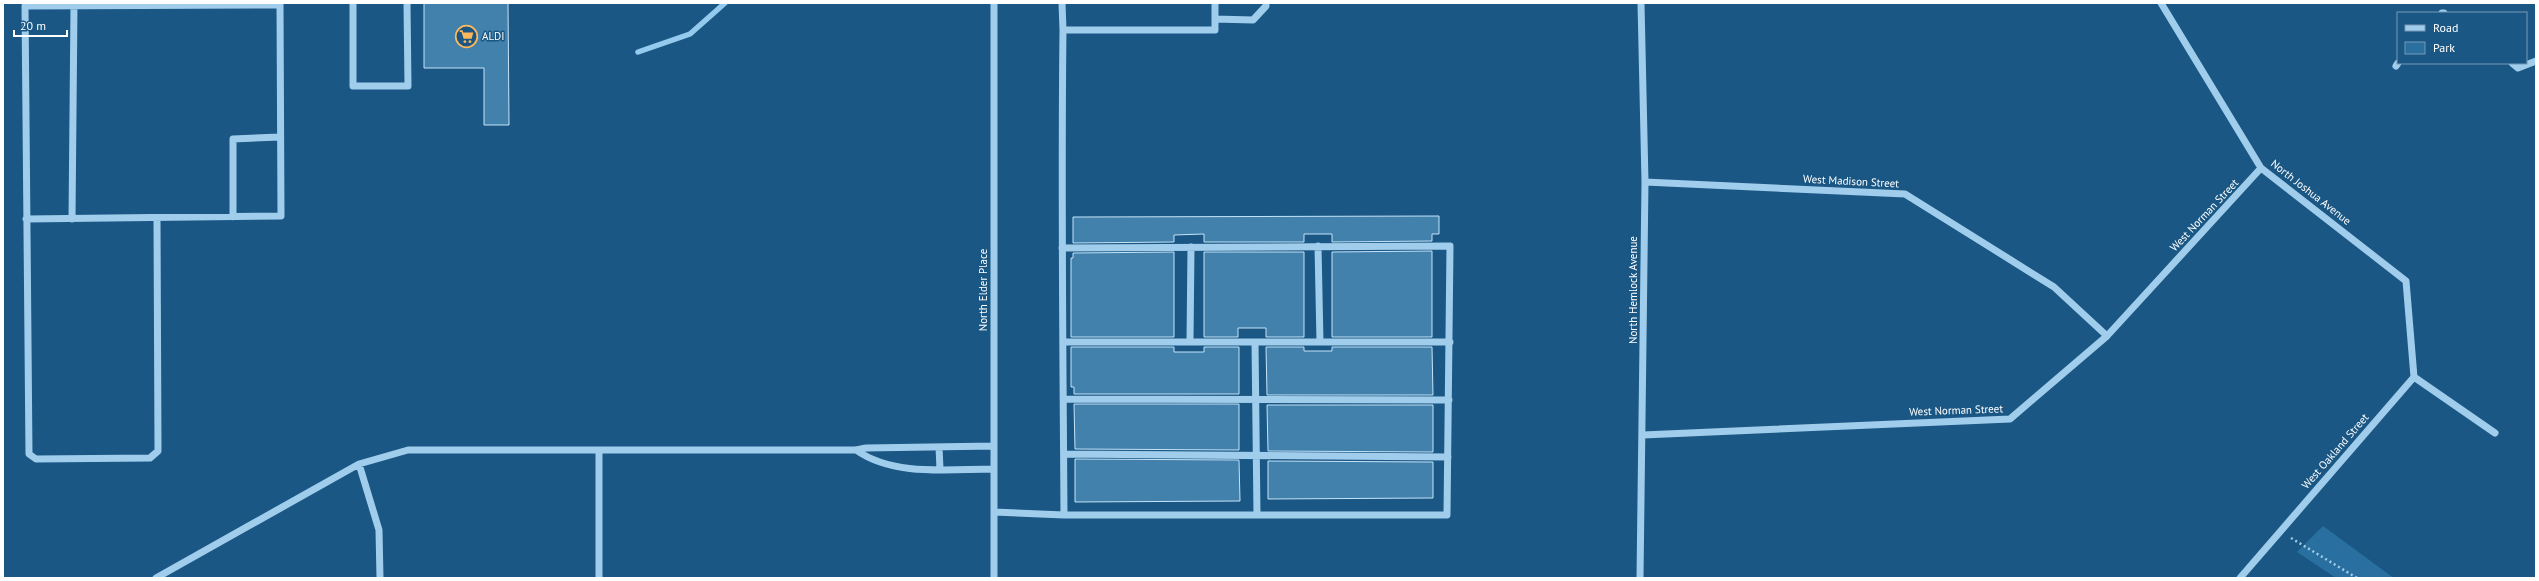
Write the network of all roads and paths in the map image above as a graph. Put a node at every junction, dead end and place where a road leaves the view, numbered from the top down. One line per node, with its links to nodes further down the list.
1 (353, 3): 2 (street)
2 (407, 3)
3 (994, 3): 39 (street, North Elder Place)
4 (1062, 3): 14 (street)
5 (1215, 3): 13 (street)
6 (1266, 3): 13 (street)
7 (1641, 3): 19 (street, North Hemlock Avenue)
8 (25, 4): 12 (street); 23 (street)
9 (122, 4): 10 (street); 12 (street)
10 (280, 4): 17 (street)
11 (2163, 4): 18 (street, North Joshua Avenue)
12 (74, 6): 21 (street)
13 (1215, 19): 14 (street)
14 (1063, 30): 26 (street)
15 (2536, 61): 16 (street)
16 (2513, 64)
17 (280, 137): 20 (street); 20 (street)
18 (2262, 168): 27 (street, West Norman Street); 33 (street, North Joshua Avenue)
19 (1645, 182): 27 (street, West Madison Street); 38 (street, North Hemlock Avenue)
20 (233, 217): 22 (street)
21 (72, 218): 22 (street); 23 (street)
22 (157, 218): 23 (street)
23 (26, 219)
24 (1318, 246): 25 (street); 31 (street); 32 (street)
25 (1191, 247): 26 (street); 29 (street)
26 (1062, 248): 28 (street)
27 (2107, 336): 38 (street, West Norman Street)
28 (1063, 342): 29 (street); 34 (street)
29 (1190, 342): 30 (street)
30 (1255, 342): 31 (street); 35 (street)
31 (1320, 342): 32 (street)
32 (1450, 342): 36 (street)
33 (2414, 377): 37 (street); 52 (street, West Oakland Street)
34 (1064, 399): 35 (street); 43 (street)
35 (1255, 400): 36 (street); 44 (street)
36 (1449, 400): 45 (street)
37 (2495, 433)
38 (1643, 435): 57 (street, North Hemlock Avenue)
39 (994, 446): 40 (street); 48 (street, North Elder Place)
40 (939, 447): 42 (street); 47 (street)
41 (598, 450): 42 (street); 46 (street); 55 (street)
42 (856, 450): 47 (street)
43 (1064, 454): 44 (street); 50 (street)
44 (1256, 456): 45 (street); 51 (street)
45 (1448, 457): 51 (street)
46 (359, 464): 53 (street); 54 (street)
47 (940, 469): 48 (street)
48 (994, 469): 49 (street, North Elder Place)
49 (994, 512): 50 (street); 56 (street, North Elder Place)
50 (1064, 515): 51 (street)
51 (1256, 515)
52 (2280, 531): 58 (street, West Oakland Street); 59 (path)
53 (156, 578)
54 (380, 578)
55 (599, 578)
56 (994, 578)
57 (1640, 578)
58 (2240, 578)
59 (2357, 578)

